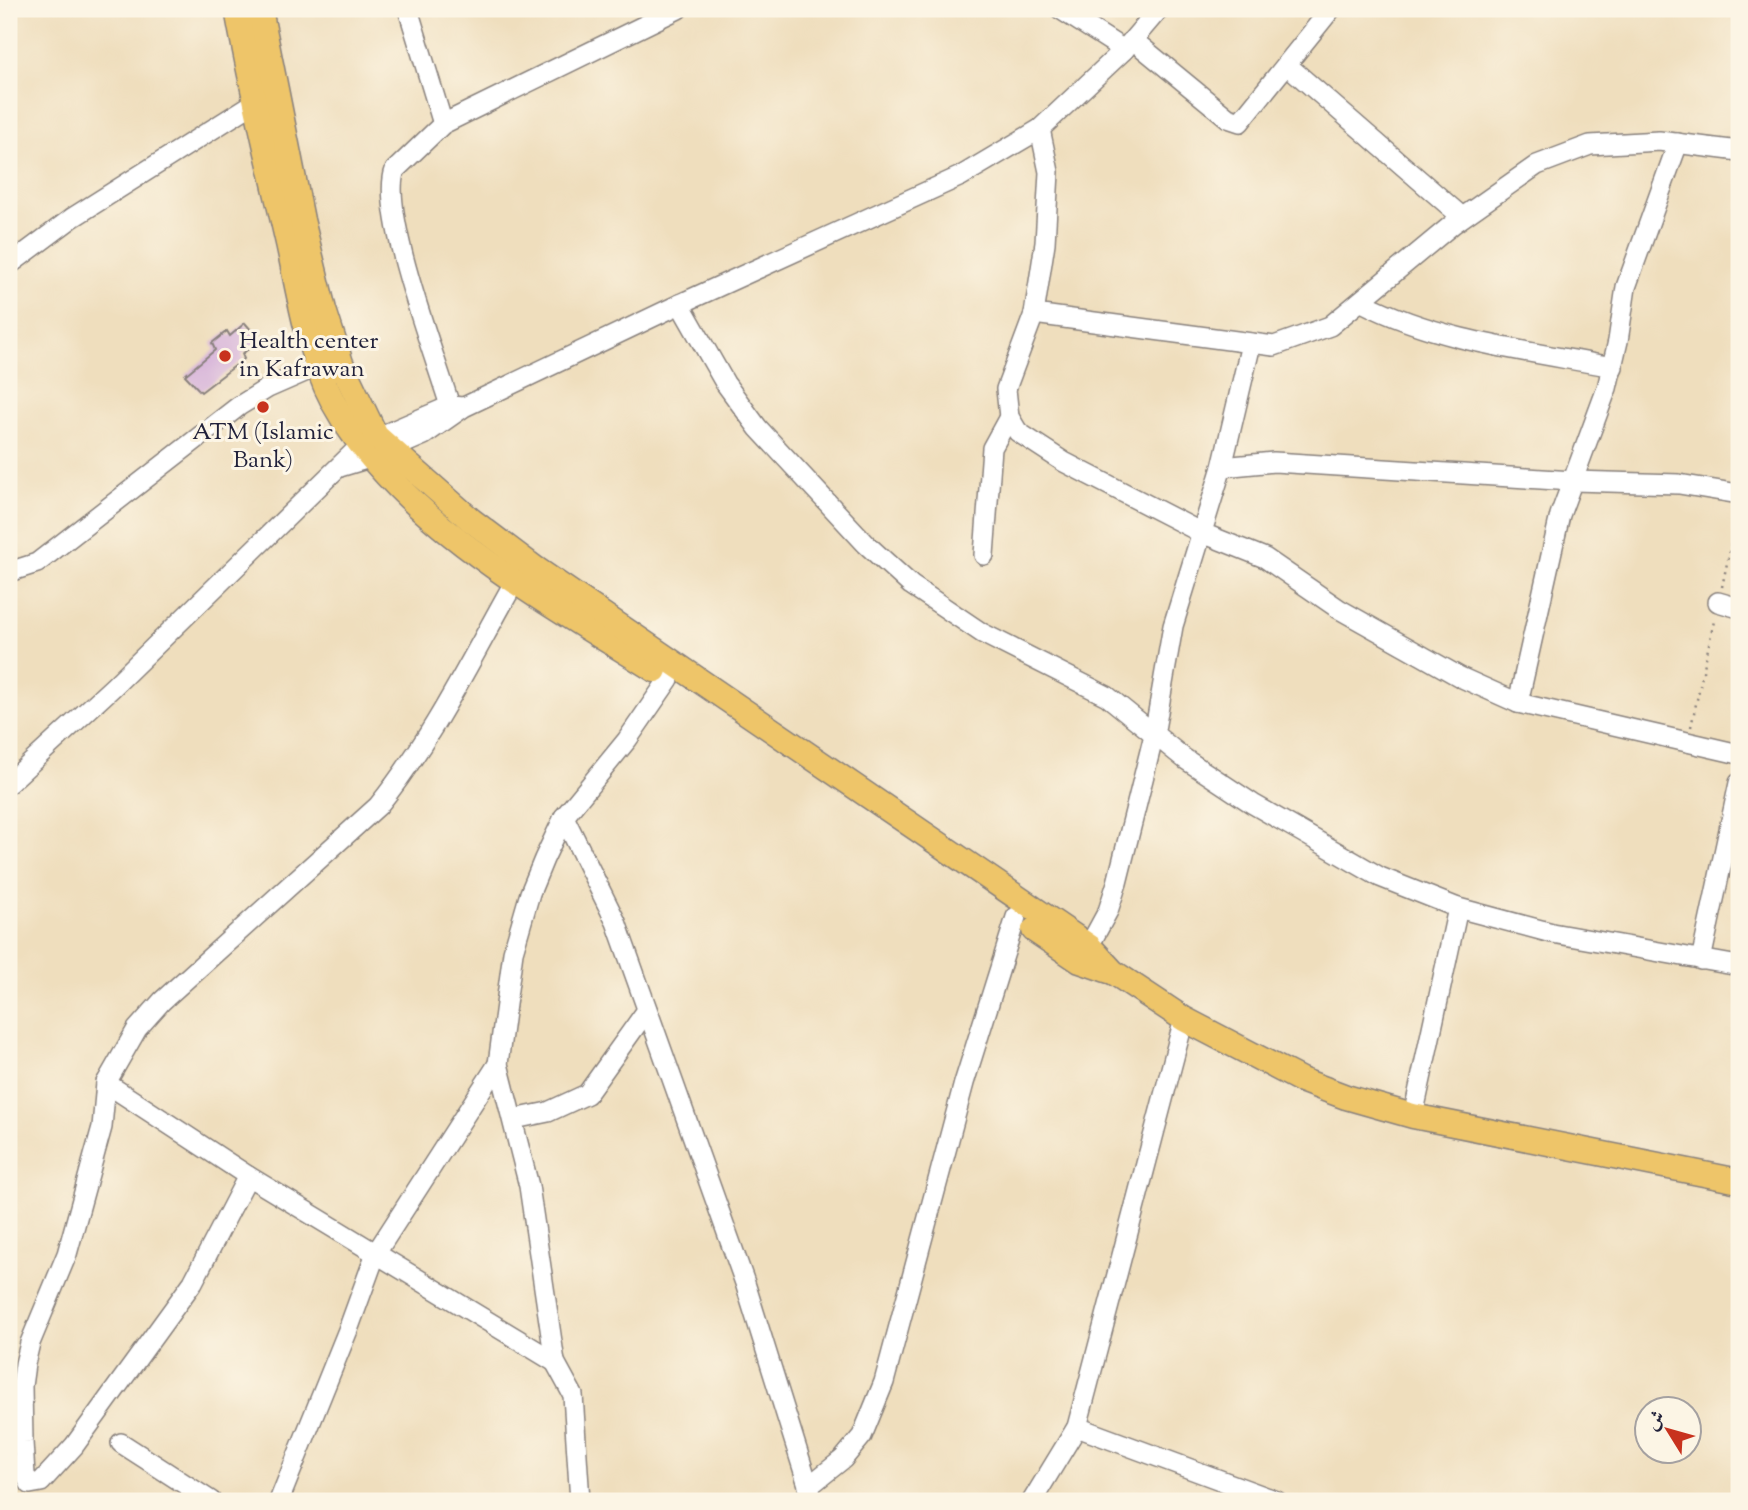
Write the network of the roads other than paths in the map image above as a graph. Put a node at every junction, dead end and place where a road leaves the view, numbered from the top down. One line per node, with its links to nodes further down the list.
1 (237, 9): 10 (main road)
2 (260, 9): 25 (main road)
3 (408, 9): 11 (street)
4 (678, 9): 11 (street)
5 (1060, 9): 8 (street)
6 (1159, 9): 8 (street)
7 (1331, 9): 9 (street)
8 (1129, 45): 9 (street); 12 (street)
9 (1287, 65): 15 (street)
10 (254, 103): 16 (street); 21 (main road)
11 (443, 124): 23 (street)
12 (1040, 129): 18 (street); 19 (street)
13 (1678, 143): 14 (street); 15 (street); 22 (street)
14 (1739, 150)
15 (1462, 218): 17 (street)
16 (9, 265)
17 (1362, 302): 20 (street); 22 (street)
18 (680, 304): 23 (street); 37 (street)
19 (1034, 314): 20 (street); 24 (street)
20 (1251, 344): 26 (street)
21 (316, 367): 25 (main road); 31 (street)
22 (1613, 367): 27 (street)
23 (457, 407): 25 (street)
24 (1009, 417): 29 (street); 30 (street)
25 (375, 447): 32 (main road); 39 (street); 44 (main road)
26 (1222, 467): 27 (street); 29 (street)
27 (1573, 481): 28 (street); 36 (street)
28 (1739, 494)
29 (1200, 532): 36 (street); 37 (street)
30 (984, 555)
31 (9, 572)
32 (515, 581): 35 (main road); 50 (street)
33 (1718, 602): 34 (street)
34 (1739, 608)
35 (669, 679): 41 (street); 43 (main road)
36 (1518, 703): 38 (street)
37 (1154, 735): 42 (street); 44 (street)
38 (1739, 754)
39 (9, 783)
40 (1739, 783): 45 (street)
41 (564, 817): 47 (street); 49 (street)
42 (1458, 908): 45 (street); 51 (street)
43 (1016, 917): 44 (main road); 59 (street)
44 (1085, 954): 48 (main road)
45 (1701, 960): 46 (street)
46 (1739, 967)
47 (647, 1010): 52 (street); 59 (street)
48 (1184, 1019): 51 (main road); 57 (street)
49 (498, 1064): 52 (street); 55 (street)
50 (106, 1083): 53 (street); 53 (street)
51 (1413, 1116): 54 (main road)
52 (514, 1119): 56 (street)
53 (248, 1176): 55 (street)
54 (1739, 1181)
55 (376, 1253): 56 (street); 62 (street)
56 (555, 1362): 63 (street)
57 (1077, 1427): 60 (street); 64 (street)
58 (121, 1443): 61 (street)
59 (811, 1494)
60 (1268, 1500)
61 (211, 1501)
62 (279, 1501)
63 (580, 1501)
64 (1032, 1501)

